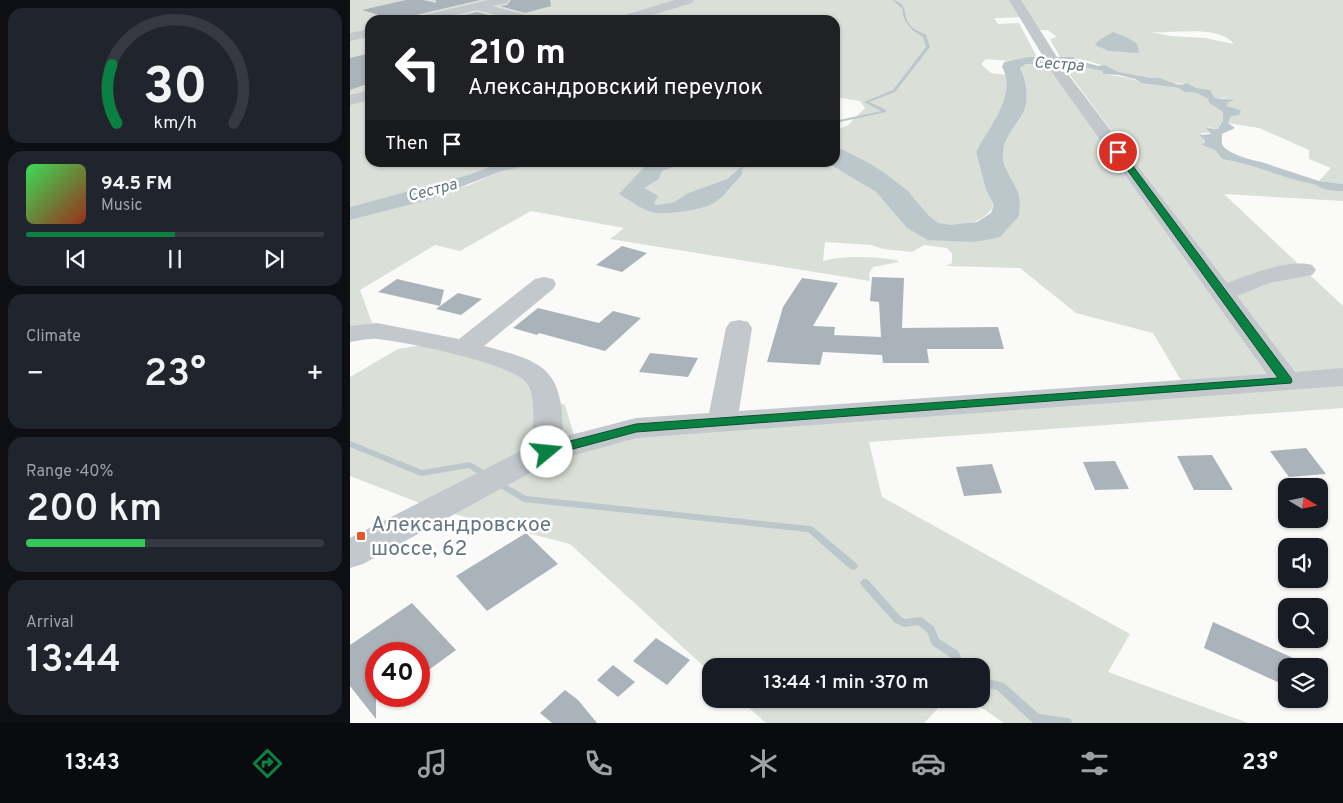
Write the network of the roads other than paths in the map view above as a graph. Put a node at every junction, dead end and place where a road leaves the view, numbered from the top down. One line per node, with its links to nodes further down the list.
1 (453, 0): 5 (street)
2 (503, 0): 5 (street)
3 (688, 0): 8 (street)
4 (1015, 0): 15 (street)
5 (477, 6): 6 (street); 7 (street)
6 (441, 15)
7 (510, 15)
8 (639, 15)
9 (365, 34): 10 (street)
10 (350, 38)
11 (365, 96): 12 (street)
12 (350, 100)
13 (1304, 270): 15 (street)
14 (544, 284): 18 (street)
15 (1222, 293): 20 (street)
16 (739, 328): 21 (street)
17 (350, 334): 18 (street)
18 (464, 350): 22 (street)
19 (1343, 378): 20 (street)
20 (1287, 381): 21 (street)
21 (722, 422): 22 (street)
22 (533, 458): 23 (street)
23 (350, 554)

